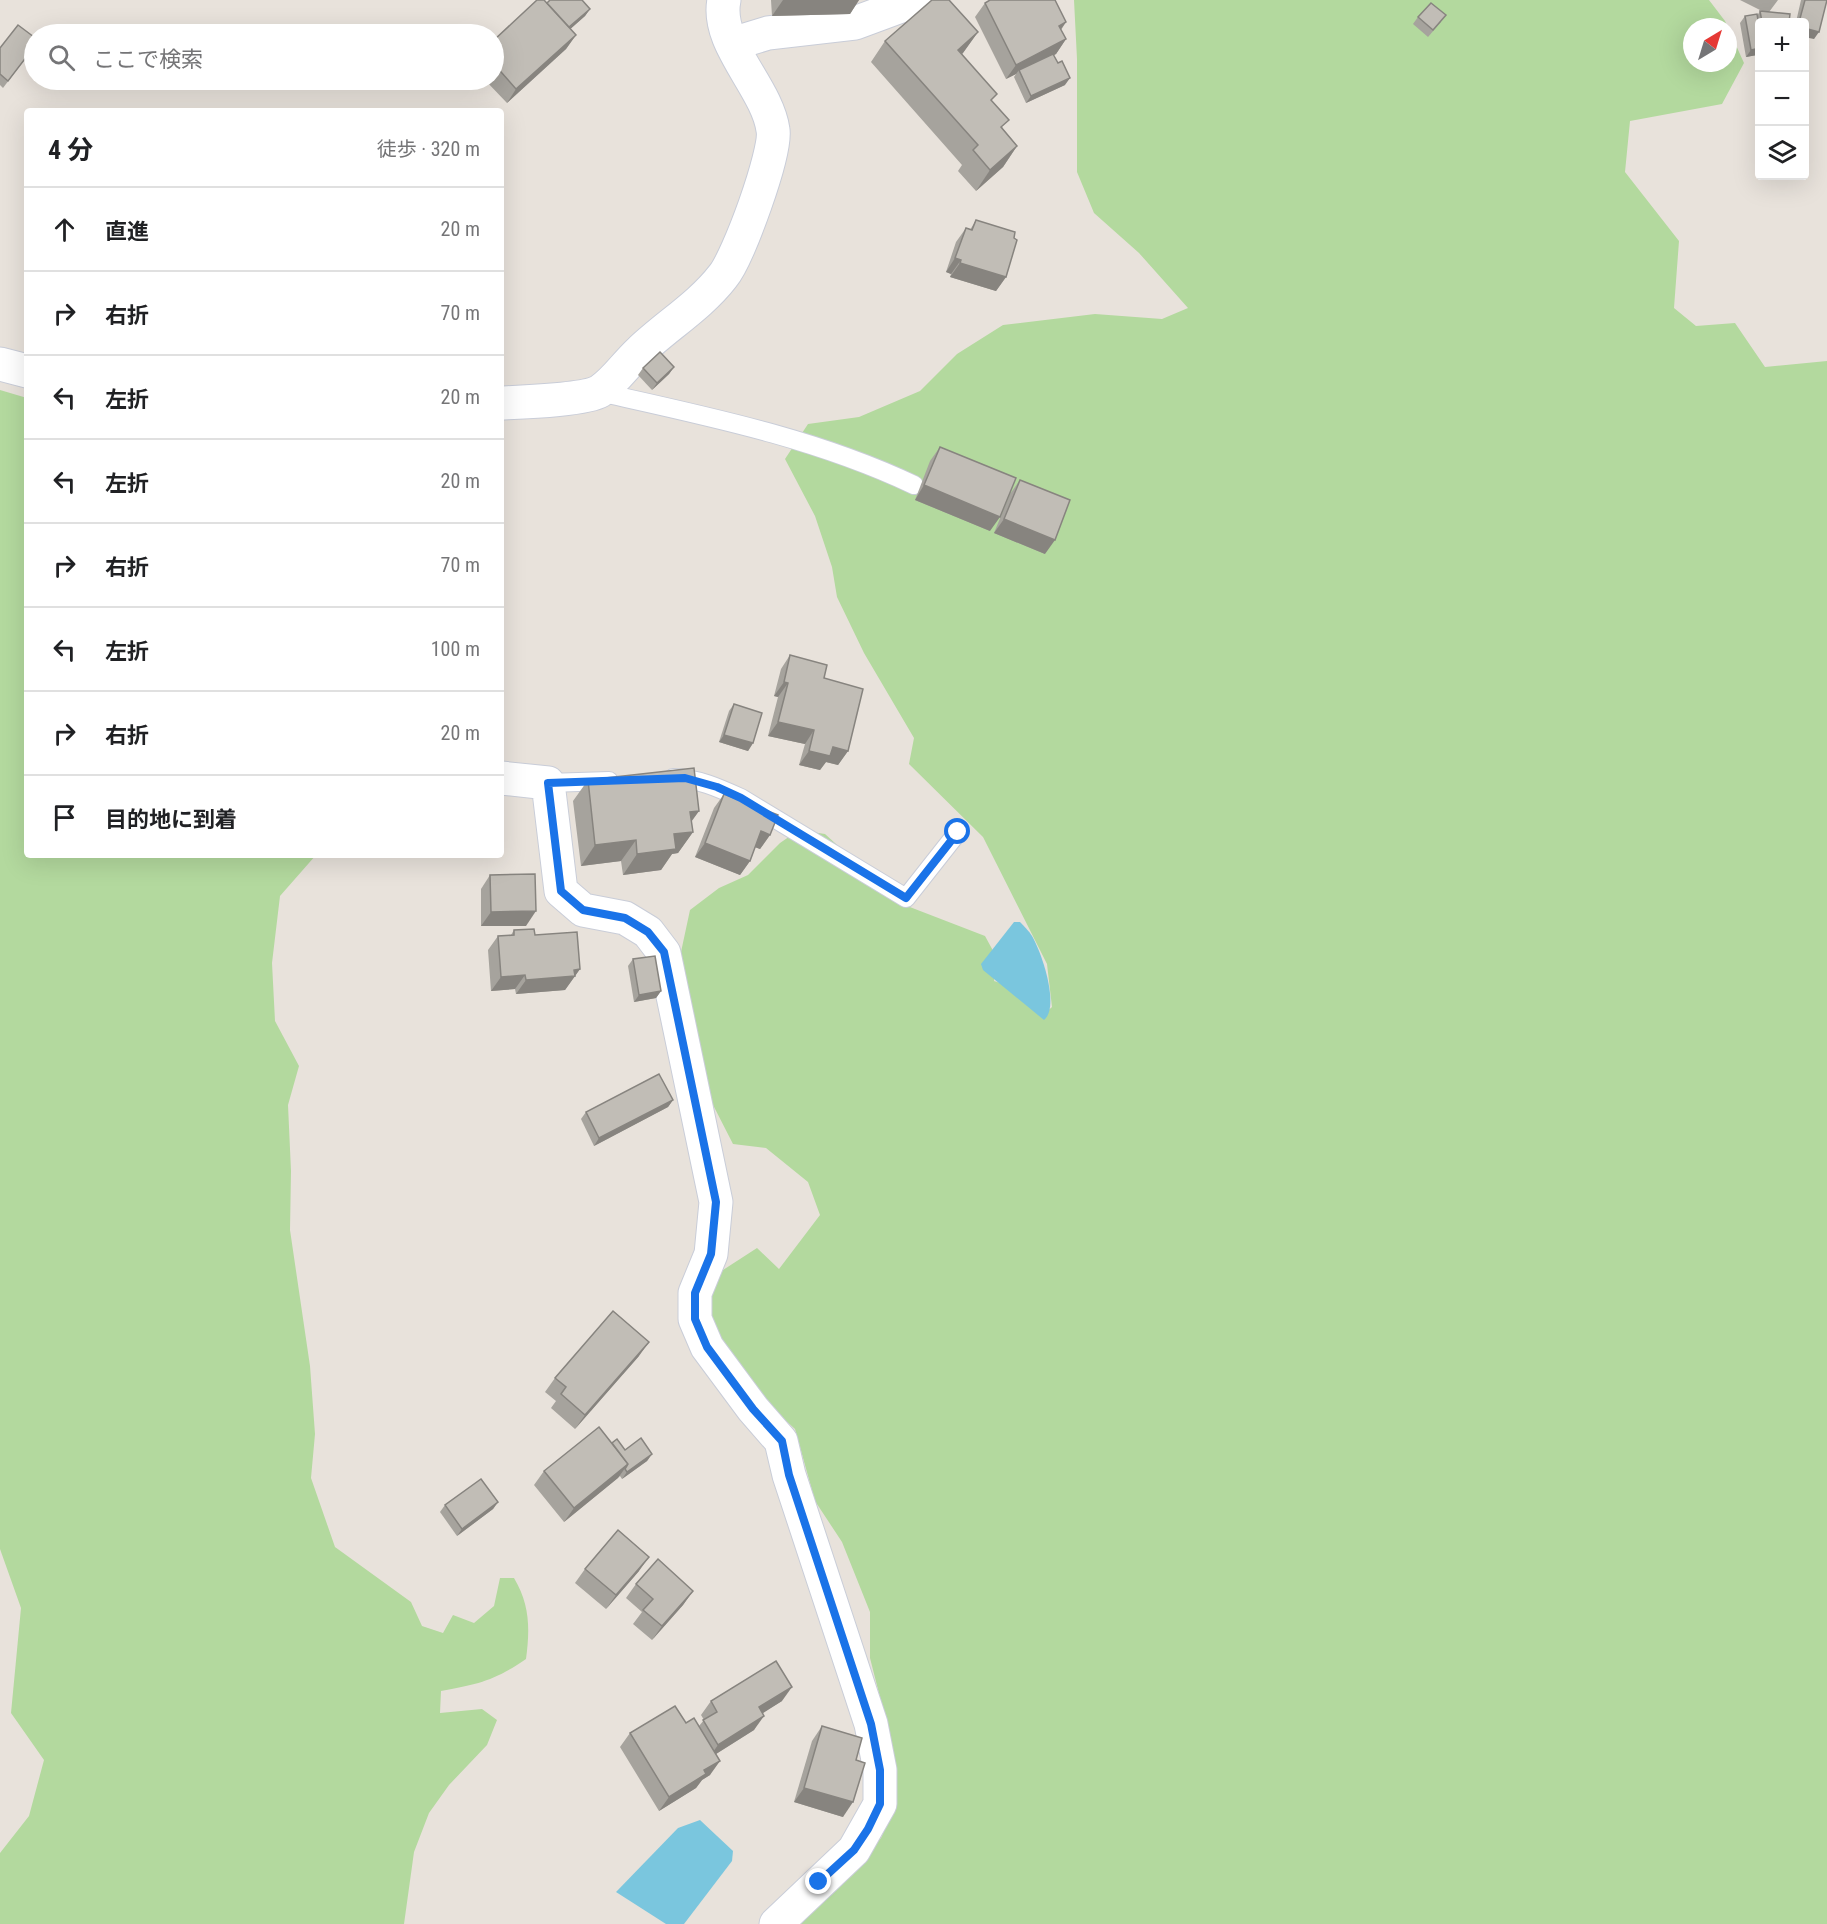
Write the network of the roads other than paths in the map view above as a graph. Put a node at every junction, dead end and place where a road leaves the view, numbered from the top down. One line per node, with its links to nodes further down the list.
1 (724, 0): 3 (street)
2 (917, 0): 3 (street)
3 (732, 44): 6 (street)
4 (0, 364): 5 (street)
5 (24, 370)
6 (599, 392): 7 (street); 8 (lane)
7 (504, 404)
8 (915, 485)
9 (504, 778): 12 (street)
10 (657, 778): 13 (lane)
11 (628, 780): 12 (lane)
12 (548, 783): 14 (street)
13 (958, 832)
14 (776, 1924)

